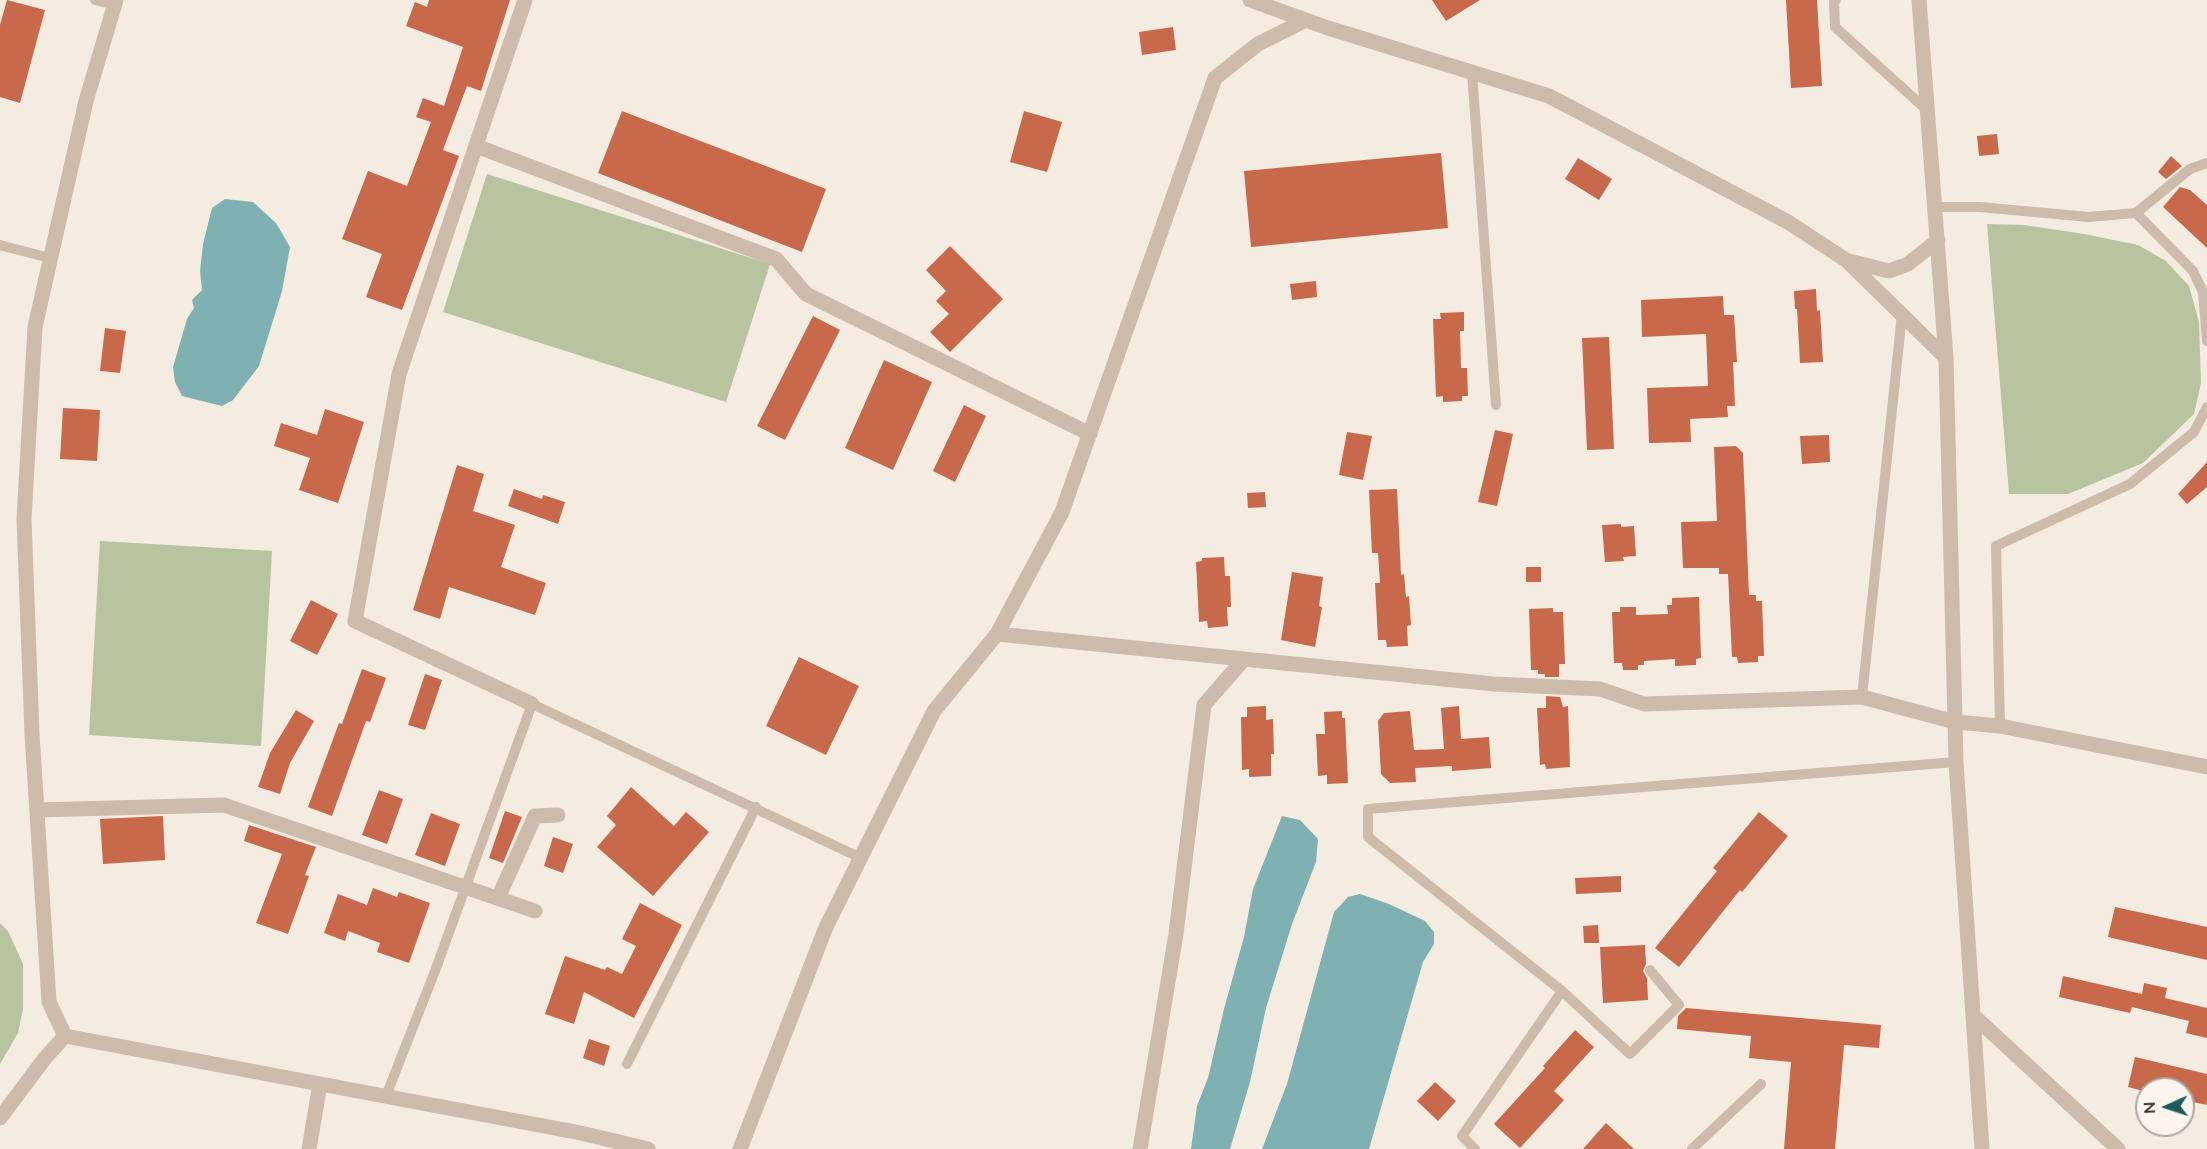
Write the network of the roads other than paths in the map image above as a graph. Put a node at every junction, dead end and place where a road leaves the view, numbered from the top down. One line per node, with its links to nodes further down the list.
1 (95, 0): 6 (lane)
2 (525, 0): 10 (street)
3 (1250, 0): 7 (street)
4 (1836, 0): 9 (lane)
5 (1919, 0): 9 (street)
6 (115, 2): 16 (street)
7 (1306, 20): 8 (street); 23 (street)
8 (1472, 72): 17 (street); 21 (lane)
9 (1928, 111): 12 (street)
10 (476, 146): 23 (street); 27 (street)
11 (2207, 163): 13 (lane)
12 (1935, 207): 13 (lane); 14 (street)
13 (2136, 213): 19 (lane)
14 (1938, 240): 17 (street); 20 (street)
15 (0, 246): 16 (lane)
16 (50, 258): 33 (street)
17 (1846, 260): 18 (street)
18 (1902, 314): 20 (street); 26 (lane)
19 (2207, 341)
20 (1946, 358): 28 (street)
21 (1496, 405)
22 (2207, 407): 29 (lane)
23 (1090, 434): 24 (street)
24 (996, 634): 25 (street); 35 (street)
25 (1244, 659): 26 (street); 50 (street)
26 (1862, 697): 28 (street)
27 (532, 704): 32 (lane); 45 (lane)
28 (1955, 722): 29 (street); 30 (street)
29 (2000, 726): 31 (street)
30 (1956, 762): 39 (lane); 40 (street)
31 (2207, 767)
32 (756, 807): 35 (lane); 42 (lane)
33 (37, 810): 36 (street); 41 (street)
34 (558, 814): 36 (street)
35 (861, 858): 49 (street)
36 (498, 898): 37 (street)
37 (535, 911)
38 (1650, 970): 39 (lane)
39 (1562, 991): 51 (lane)
40 (1975, 1017): 53 (street); 54 (street)
41 (65, 1036): 43 (street); 46 (street)
42 (627, 1064)
43 (320, 1084): 45 (street); 47 (street)
44 (1761, 1084): 52 (lane)
45 (386, 1096): 48 (street)
46 (0, 1118)
47 (309, 1149)
48 (648, 1149)
49 (740, 1149)
50 (1140, 1149)
51 (1475, 1149)
52 (1692, 1149)
53 (1982, 1149)
54 (2118, 1149)

